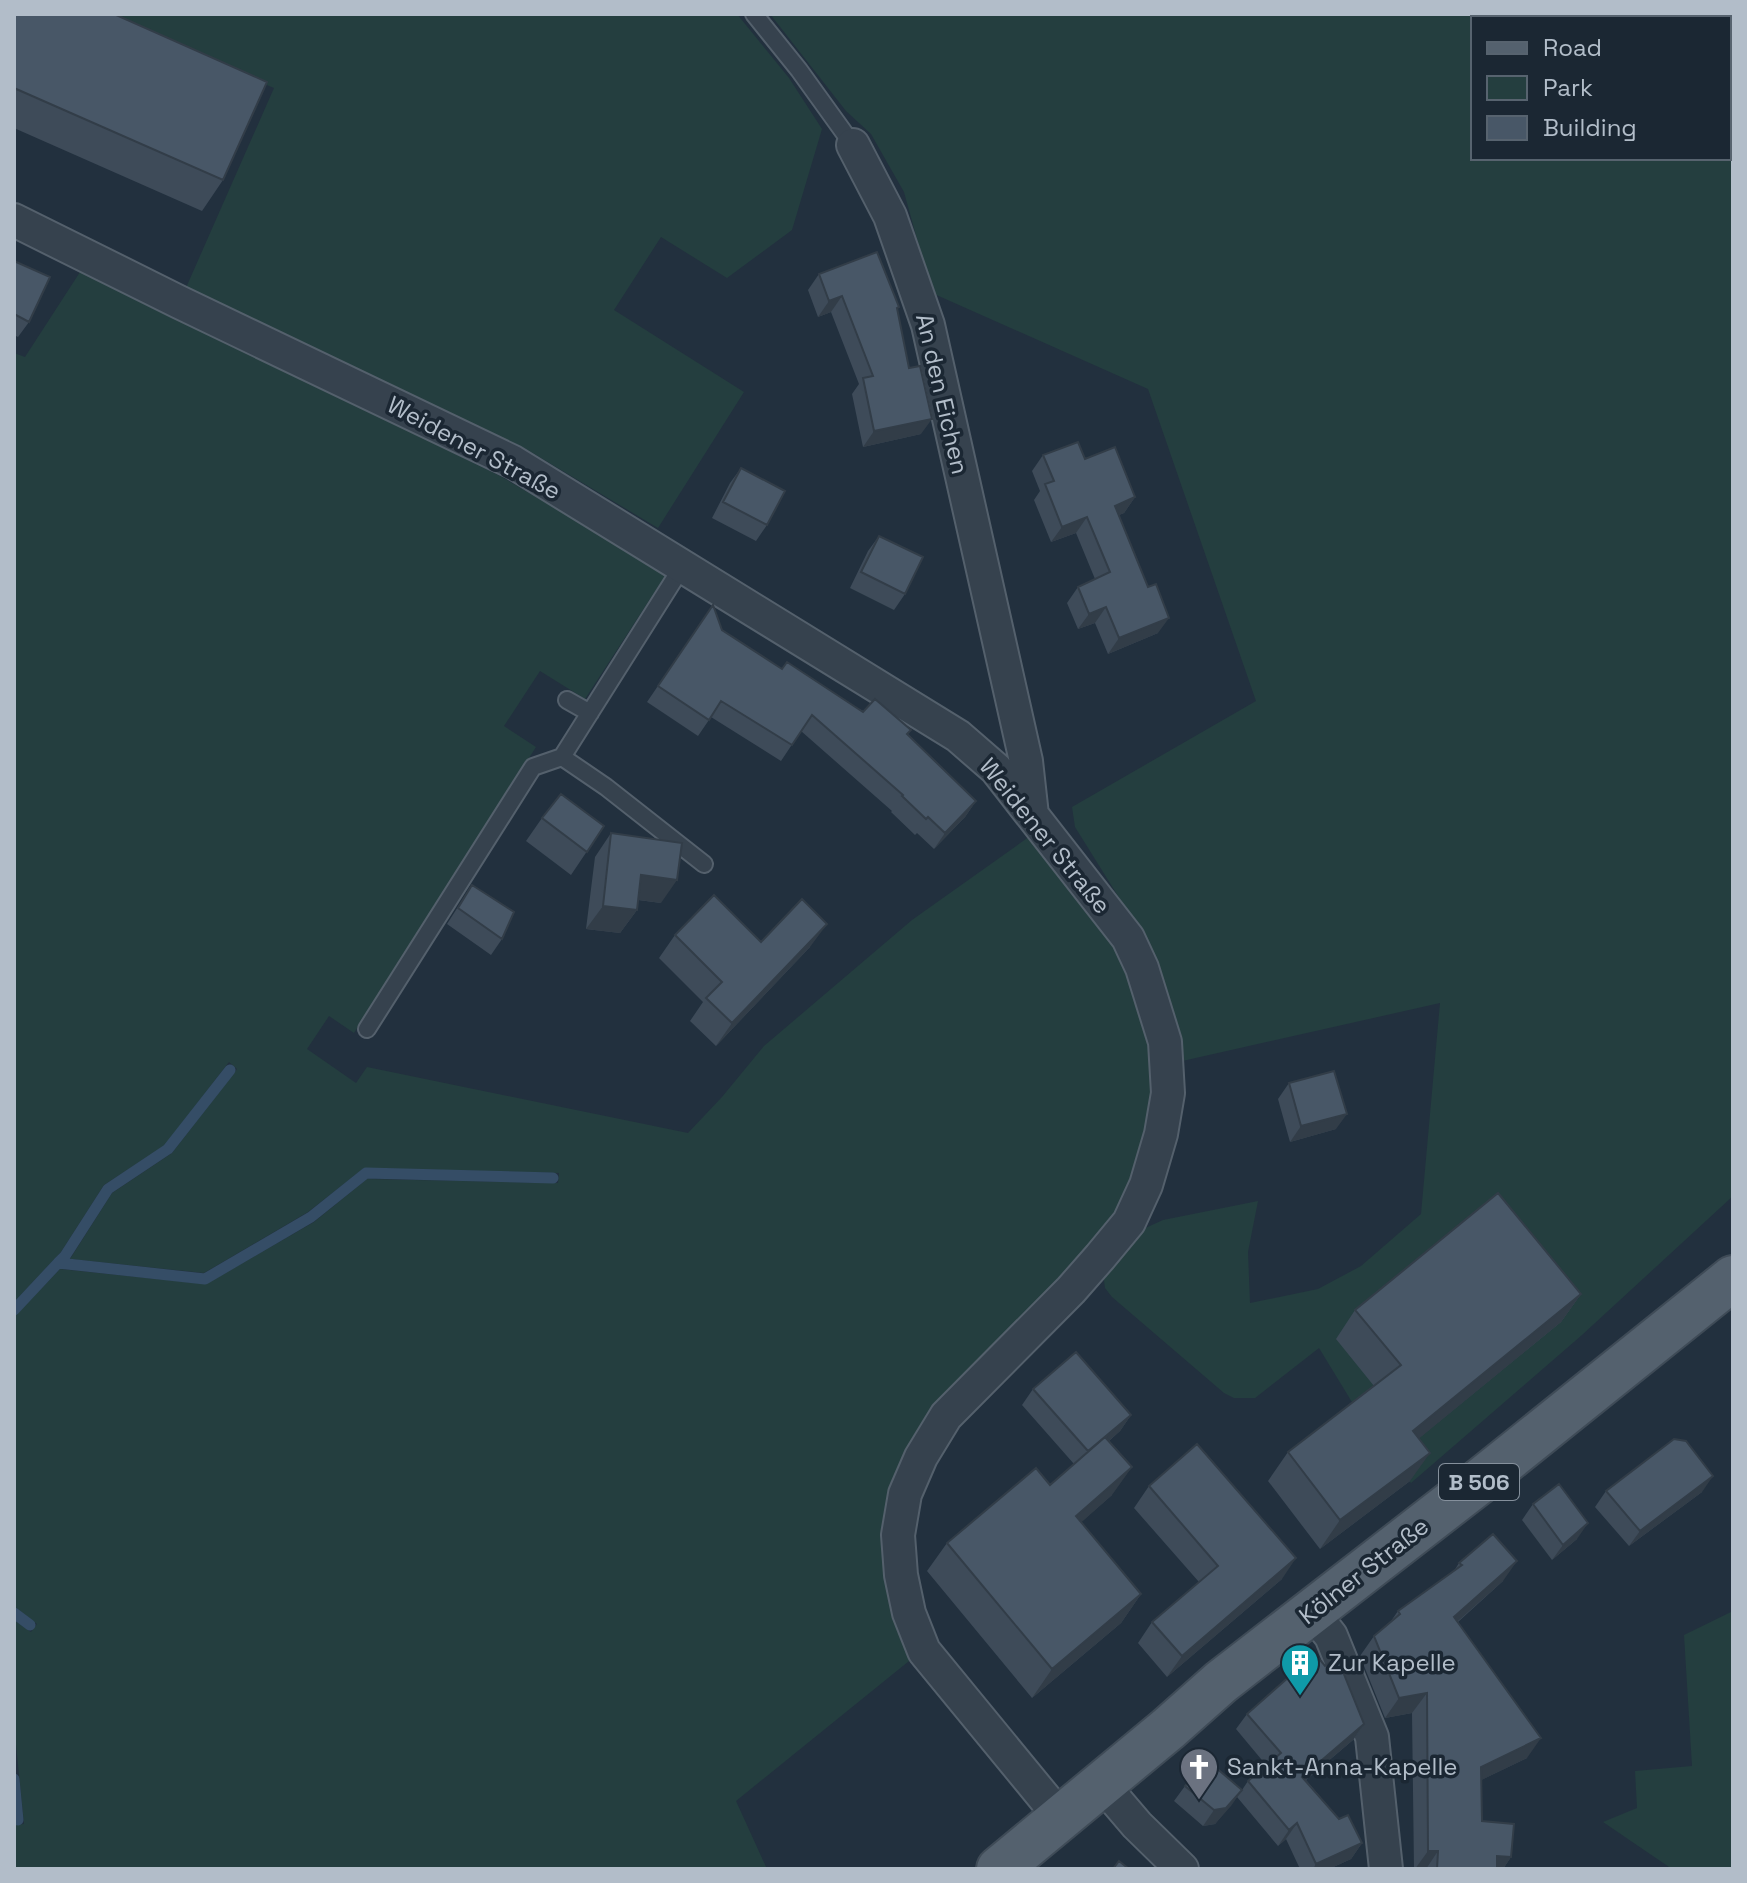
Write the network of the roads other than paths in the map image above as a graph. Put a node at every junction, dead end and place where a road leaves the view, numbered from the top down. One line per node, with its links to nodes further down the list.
1 (754, 14): 2 (lane, An den Eichen)
2 (853, 145): 8 (street, An den Eichen)
3 (14, 220): 4 (street, Weidener Straße)
4 (682, 567): 6 (lane); 8 (street, Weidener Straße)
5 (567, 700): 6 (lane)
6 (590, 713): 7 (lane)
7 (562, 757): 9 (lane); 10 (lane)
8 (1032, 815): 14 (street, Weidener Straße)
9 (704, 864)
10 (367, 1029)
11 (1733, 1278): 12 (main road, Kölner Straße / B 506)
12 (1312, 1612): 13 (main road, Kölner Straße / B 506); 17 (street)
13 (1102, 1784): 14 (main road, Kölner Straße / B 506); 16 (street)
14 (1061, 1818): 15 (main road, Kölner Straße / B 506)
15 (999, 1869)
16 (1182, 1869)
17 (1386, 1869)

